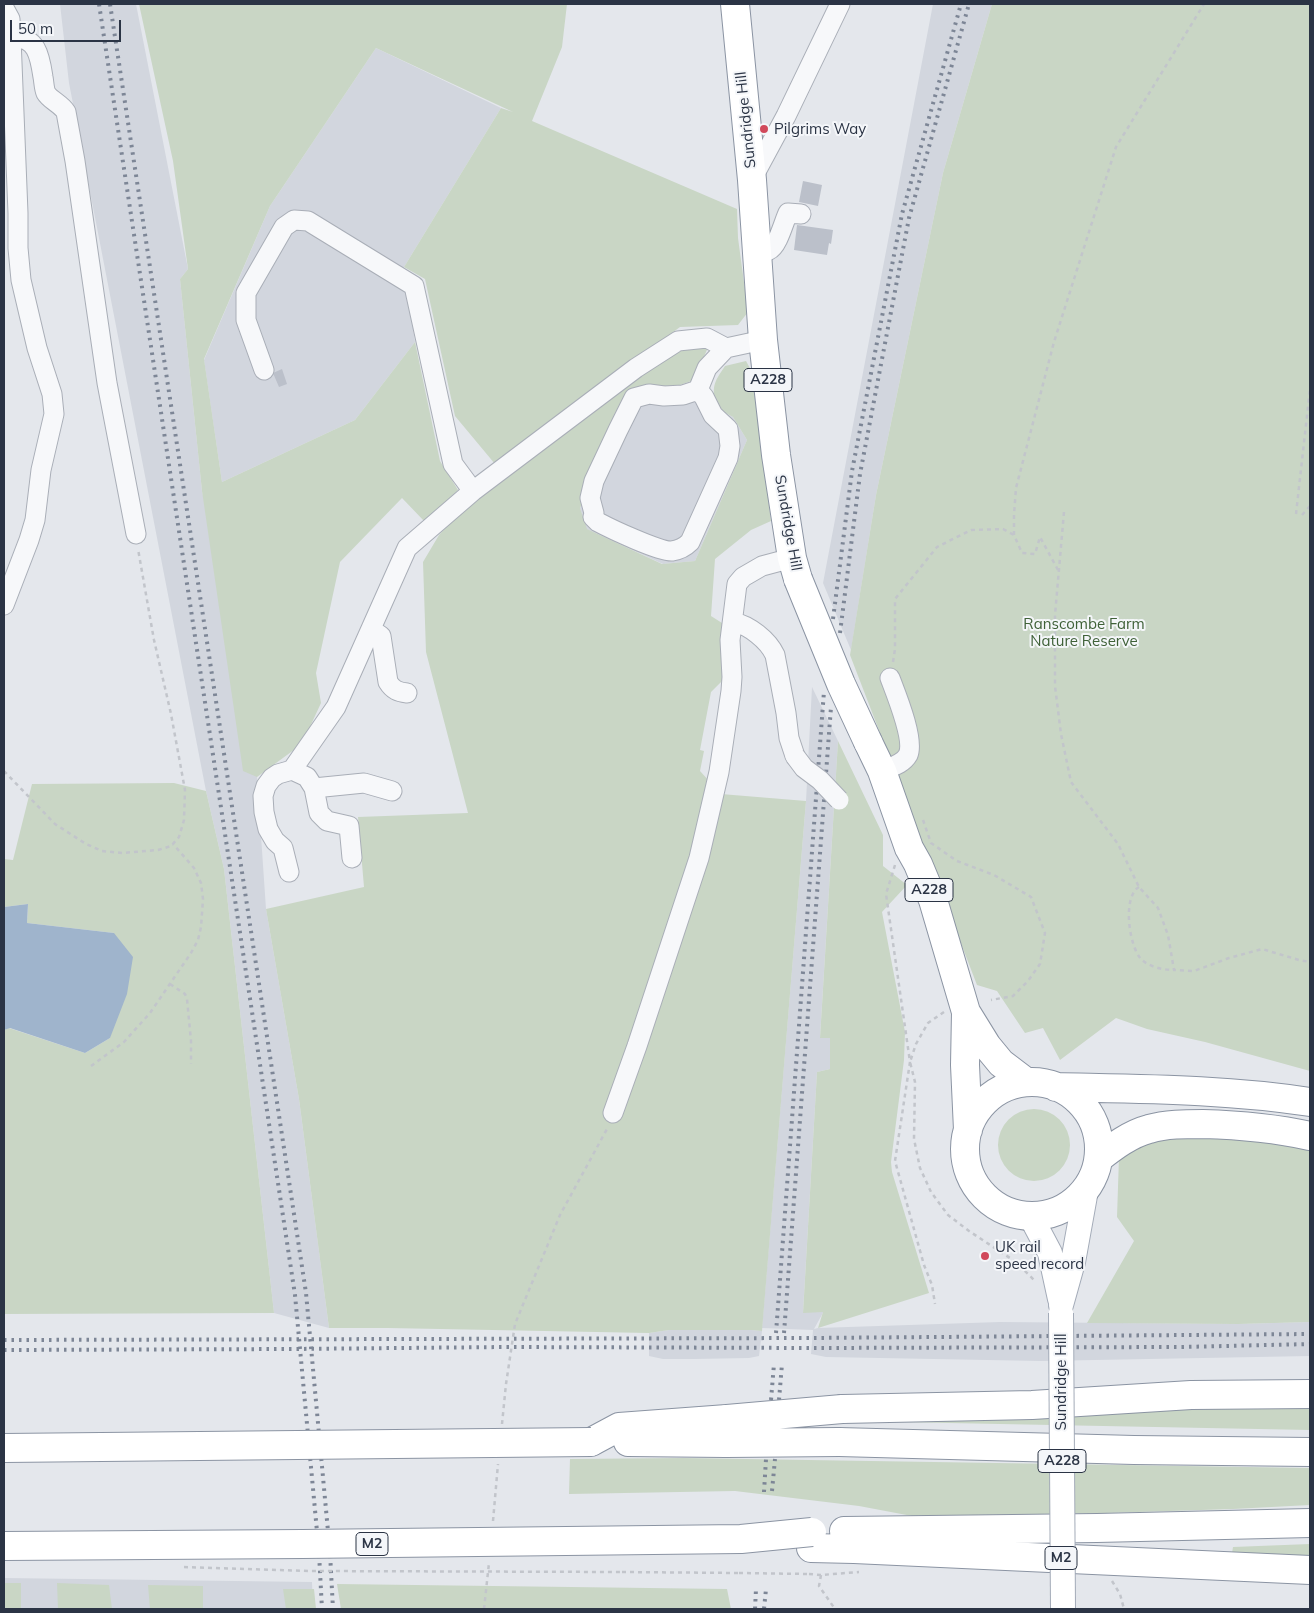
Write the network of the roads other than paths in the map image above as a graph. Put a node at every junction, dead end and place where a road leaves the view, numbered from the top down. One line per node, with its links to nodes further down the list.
1 (735, 4): 5 (highway, Sundridge Hill / A228)
2 (840, 4): 5 (street)
3 (4, 8): 4 (street)
4 (11, 38): 13 (street); 15 (street)
5 (752, 180): 7 (highway, Sundridge Hill / A228)
6 (801, 214): 7 (street)
7 (757, 252): 8 (highway, Sundridge Hill / A228)
8 (763, 340): 9 (street); 14 (highway, Sundridge Hill / A228)
9 (726, 348): 11 (street); 12 (street)
10 (264, 370): 12 (street)
11 (698, 390): 11 (street)
12 (473, 492): 17 (street)
13 (136, 534)
14 (795, 568): 16 (street); 21 (highway, Sundridge Hill / A228, bridge)
15 (4, 605)
16 (733, 622): 24 (street, bridge); 31 (street)
17 (371, 629): 19 (street); 20 (street)
18 (890, 678): 21 (street)
19 (408, 693)
20 (292, 770): 22 (street); 26 (street)
21 (882, 771): 27 (highway, Sundridge Hill / A228)
22 (314, 788): 23 (street); 25 (street)
23 (392, 791)
24 (838, 800)
25 (352, 858)
26 (288, 872)
27 (955, 1012): 28 (highway, Sundridge Hill / A228); 32 (highway, Sundridge Hill / A228)
28 (1026, 1082): 29 (highway); 32 (highway)
29 (1056, 1087): 30 (highway); 34 (highway)
30 (1310, 1102)
31 (613, 1113)
32 (968, 1130): 36 (highway)
33 (1310, 1136): 34 (highway)
34 (1099, 1158): 35 (highway)
35 (1086, 1190): 36 (highway); 37 (main road, Sundridge Hill / A228)
36 (1031, 1217): 37 (main road, Sundridge Hill / A228)
37 (1061, 1309): 46 (main road, Sundridge Hill / A228, bridge)
38 (1310, 1394): 39 (highway, bridge)
39 (726, 1431): 40 (highway, bridge); 41 (highway, bridge)
40 (4, 1448)
41 (1310, 1452)
42 (1310, 1523): 44 (highway, M2)
43 (4, 1546): 44 (highway, M2, bridge)
44 (811, 1552): 45 (highway, M2)
45 (1310, 1570)
46 (1063, 1609)

